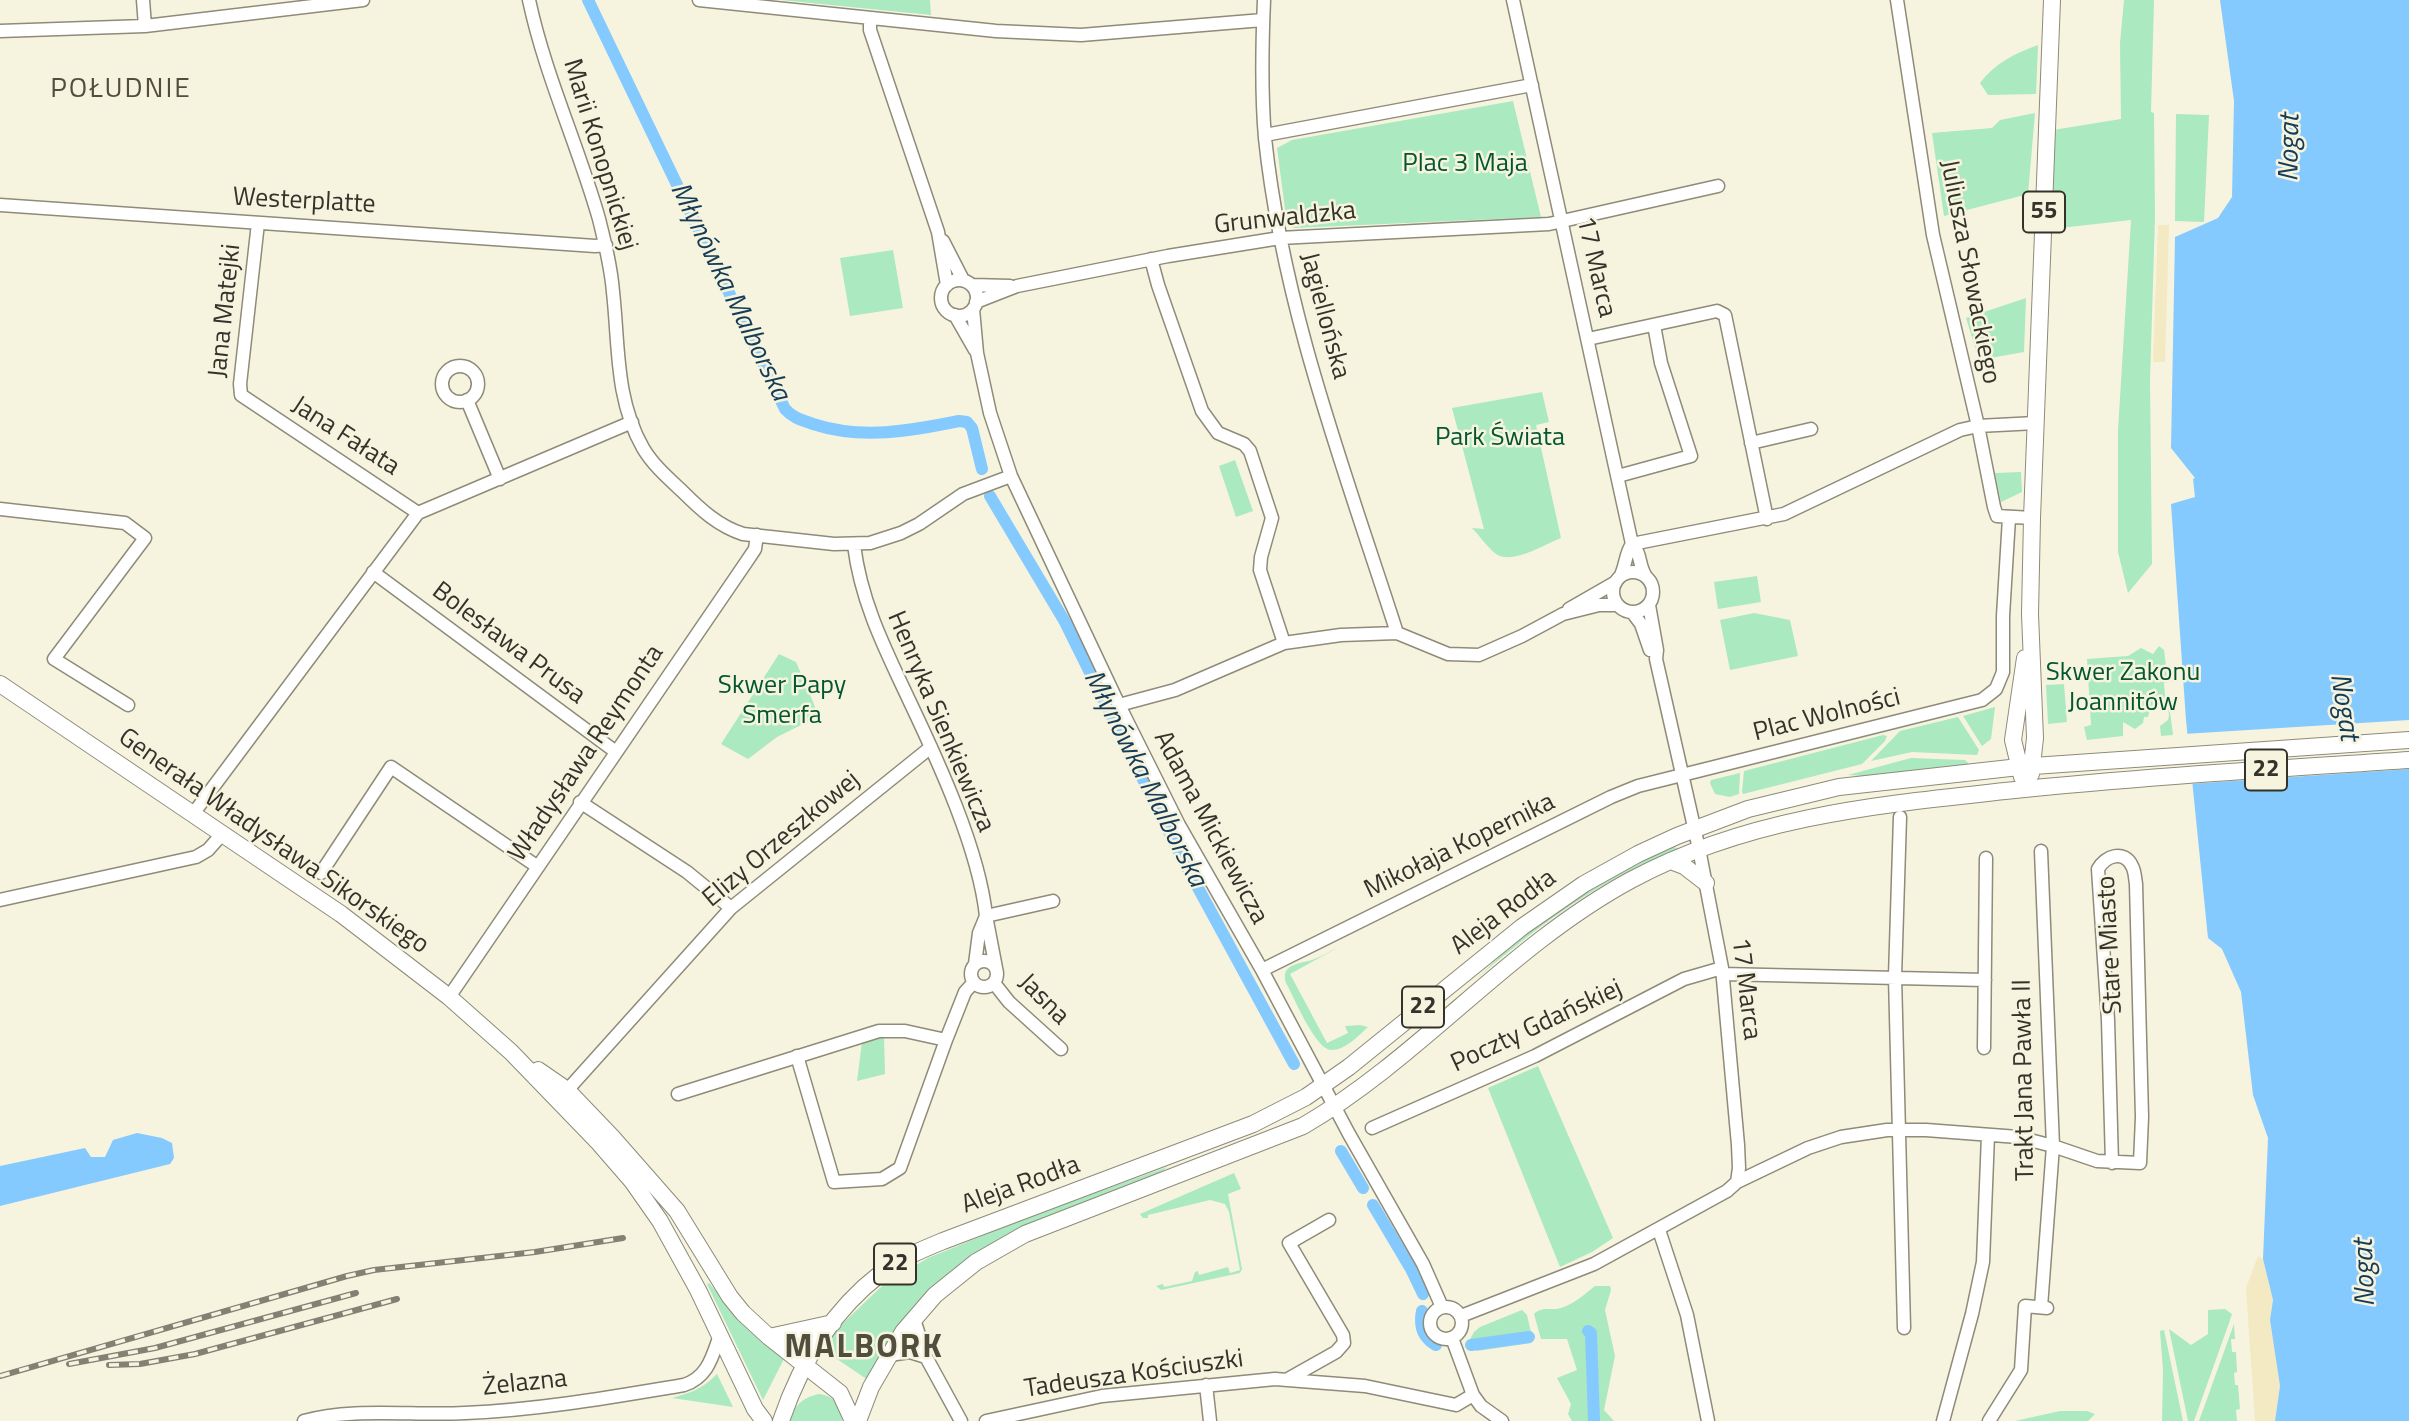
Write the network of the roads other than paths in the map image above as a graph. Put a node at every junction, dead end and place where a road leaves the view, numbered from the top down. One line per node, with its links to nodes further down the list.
1 (143, 0): 12 (street)
2 (363, 0): 9 (street)
3 (529, 0): 22 (street, Marii Konopnickiej)
4 (699, 0): 10 (street)
5 (1264, 0): 11 (street, Jagiellońska)
6 (1513, 0): 14 (street, 17 Marca)
7 (1897, 0): 36 (street, Juliusza Słowackiego)
8 (2052, 0): 35 (main road, 55)
9 (321, 3): 12 (street)
10 (870, 18): 11 (street); 20 (street)
11 (1263, 20): 15 (street, Jagiellońska)
12 (145, 26): 13 (street)
13 (0, 31)
14 (1532, 85): 15 (street); 18 (street, 17 Marca)
15 (1265, 135): 21 (street, Jagiellońska)
16 (1718, 186): 18 (street, Grunwaldzka)
17 (0, 205): 19 (street, Westerplatte)
18 (1561, 222): 21 (street, Grunwaldzka); 30 (street, 17 Marca)
19 (258, 223): 22 (street, Westerplatte); 32 (street, Jana Matejki)
20 (938, 232): 24 (street); 25 (street)
21 (1280, 238): 23 (street, Grunwaldzka); 58 (street, Jagiellońska)
22 (606, 245): 34 (street, Marii Konopnickiej)
23 (1151, 259): 26 (street, Grunwaldzka); 59 (street)
24 (968, 283): 25 (street); 26 (street, Grunwaldzka); 27 (street)
25 (947, 285): 28 (street)
26 (1017, 286): 27 (street, Grunwaldzka)
27 (975, 306): 28 (street); 31 (street, Adama Mickiewicza)
28 (955, 315): 31 (street, Adama Mickiewicza)
29 (1654, 325): 30 (street); 38 (street); 40 (street)
30 (1588, 339): 40 (street, 17 Marca)
31 (977, 353): 39 (street, Adama Mickiewicza)
32 (247, 400): 43 (street, Jana Fałata)
33 (467, 400): 41 (street)
34 (632, 422): 41 (street); 47 (street, Marii Konopnickiej)
35 (2036, 424): 36 (street); 46 (main road, 55)
36 (1978, 426): 44 (street, Juliusza Słowackiego); 45 (street)
37 (1811, 429): 38 (street)
38 (1751, 443): 45 (street)
39 (1011, 476): 49 (street, Marii Konopnickiej); 63 (street, Adama Mickiewicza)
40 (1618, 476): 48 (street, 17 Marca)
41 (500, 478): 43 (street)
42 (0, 509): 62 (street)
43 (418, 513): 50 (street)
44 (2009, 518): 46 (street); 69 (street, Plac Wolności)
45 (1767, 519): 48 (street)
46 (2032, 519): 57 (main road, 55)
47 (757, 535): 49 (street, Marii Konopnickiej); 66 (street, Władysława Reymonta)
48 (1632, 544): 51 (street, 17 Marca); 52 (street)
49 (855, 545): 65 (street, Henryka Sienkiewicza)
50 (373, 572): 66 (street, Bolesława Prusa); 73 (street)
51 (1645, 575): 52 (street); 54 (street)
52 (1618, 579): 53 (street); 56 (street)
53 (1618, 605): 55 (street); 56 (street)
54 (1649, 605): 55 (street); 60 (street, 17 Marca)
55 (1632, 612): 60 (street, 17 Marca)
56 (1563, 614): 58 (street)
57 (2030, 614): 68 (main road, 55); 68 (main road, 55)
58 (1397, 634): 59 (street)
59 (1284, 643): 63 (street)
60 (1656, 659): 69 (street, 17 Marca)
61 (0, 684): 73 (main road, Generała Władysława Sikorskiego)
62 (128, 705)
63 (1119, 705): 91 (street, Adama Mickiewicza)
64 (2409, 740): 68 (main road, Aleja Rodła / 22)
65 (932, 747): 87 (street, Elizy Orzeszkowej); 88 (street, Henryka Sienkiewicza)
66 (616, 752): 71 (street, Władysława Reymonta)
67 (2409, 760): 70 (main road, Aleja Rodła / 22)
68 (2026, 766): 70 (main road, 55); 75 (main road, Aleja Rodła / 22)
69 (1681, 774): 72 (street, 17 Marca); 91 (street, Mikołaja Kopernika)
70 (2026, 789): 78 (main road, Aleja Rodła / 22)
71 (580, 802): 82 (street, Władysława Reymonta); 87 (street)
72 (1688, 804): 75 (street, 17 Marca); 77 (street)
73 (193, 814): 76 (main road, Generała Władysława Sikorskiego)
74 (1900, 817): 93 (street)
75 (1694, 829): 77 (main road, Aleja Rodła / 22); 78 (street, 17 Marca)
76 (223, 833): 85 (street); 97 (main road, Generała Władysława Sikorskiego)
77 (1677, 836): 102 (main road, Aleja Rodła / 22)
78 (1699, 849): 81 (main road, Aleja Rodła / 22); 84 (street, 17 Marca)
79 (2041, 851): 109 (street, Trakt Jana Pawła II)
80 (1986, 858): 94 (street)
81 (1671, 861): 84 (main road); 105 (main road, Aleja Rodła / 22)
82 (538, 867): 83 (street); 97 (street, Władysława Reymonta)
83 (321, 873)
84 (1706, 883): 92 (street, 17 Marca)
85 (0, 901)
86 (1053, 901): 88 (street)
87 (731, 908): 104 (street, Elizy Orzeszkowej)
88 (986, 916): 89 (street, Henryka Sienkiewicza); 90 (street, Henryka Sienkiewicza)
89 (975, 964): 90 (street); 95 (street)
90 (996, 968): 96 (street)
91 (1262, 970): 102 (street, Adama Mickiewicza)
92 (1722, 971): 93 (street, Poczty Gdańskiej); 106 (street, Poczty Gdańskiej); 111 (street, 17 Marca)
93 (1895, 977): 94 (street); 107 (street)
94 (1985, 980): 99 (street)
95 (974, 982): 96 (street); 98 (street)
96 (994, 983): 100 (street, Jasna)
97 (449, 997): 104 (main road, Generała Władysława Sikorskiego)
98 (946, 1040): 101 (street); 101 (street)
99 (1984, 1048)
100 (1061, 1049)
101 (797, 1056): 103 (street)
102 (1323, 1086): 105 (street, Adama Mickiewicza); 117 (main road, Aleja Rodła / 22)
103 (678, 1094)
104 (562, 1096): 119 (main road, Generała Władysława Sikorskiego); 120 (main road, Generała Władysława Sikorskiego)
105 (1335, 1107): 114 (street, Adama Mickiewicza); 116 (main road, Aleja Rodła / 22)
106 (1371, 1128)
107 (1899, 1129): 108 (street, Stare Miasto); 111 (street, Stare Miasto); 118 (street)
108 (1988, 1135): 109 (street, Stare Miasto); 138 (street)
109 (2053, 1146): 110 (street, Stare Miasto); 139 (street, Trakt Jana Pawła II)
110 (2112, 1163): 110 (street, Stare Miasto)
111 (1737, 1182): 113 (street, Stare Miasto)
112 (1329, 1220): 125 (street, Tadeusza Kościuszki)
113 (1659, 1230): 115 (street, Stare Miasto); 137 (street)
114 (1442, 1307): 115 (street); 121 (street)
115 (1461, 1317): 121 (street)
116 (914, 1319): 122 (main road, Aleja Rodła / 22); 123 (street)
117 (833, 1323): 120 (main road); 124 (main road, Aleja Rodła / 22)
118 (1904, 1328)
119 (720, 1335): 128 (street, Żelazna); 130 (main road, Generała Władysława Sikorskiego)
120 (769, 1337): 124 (main road, Generała Władysława Sikorskiego)
121 (1452, 1338): 127 (street)
122 (889, 1355): 123 (street); 132 (main road, Aleja Rodła / 22)
123 (926, 1357): 133 (street)
124 (804, 1365): 131 (main road, 22); 132 (main road, Generała Władysława Sikorskiego)
125 (1288, 1379): 126 (street, Tadeusza Kościuszki); 127 (street, Tadeusza Kościuszki)
126 (1206, 1385): 134 (street, Tadeusza Kościuszki); 135 (street)
127 (1473, 1395): 136 (street)
128 (365, 1418): 129 (street, Żelazna)
129 (304, 1421)
130 (764, 1421)
131 (780, 1421)
132 (855, 1421)
133 (961, 1421)
134 (986, 1421)
135 (1210, 1421)
136 (1502, 1421)
137 (1709, 1421)
138 (1943, 1421)
139 (1989, 1421)

